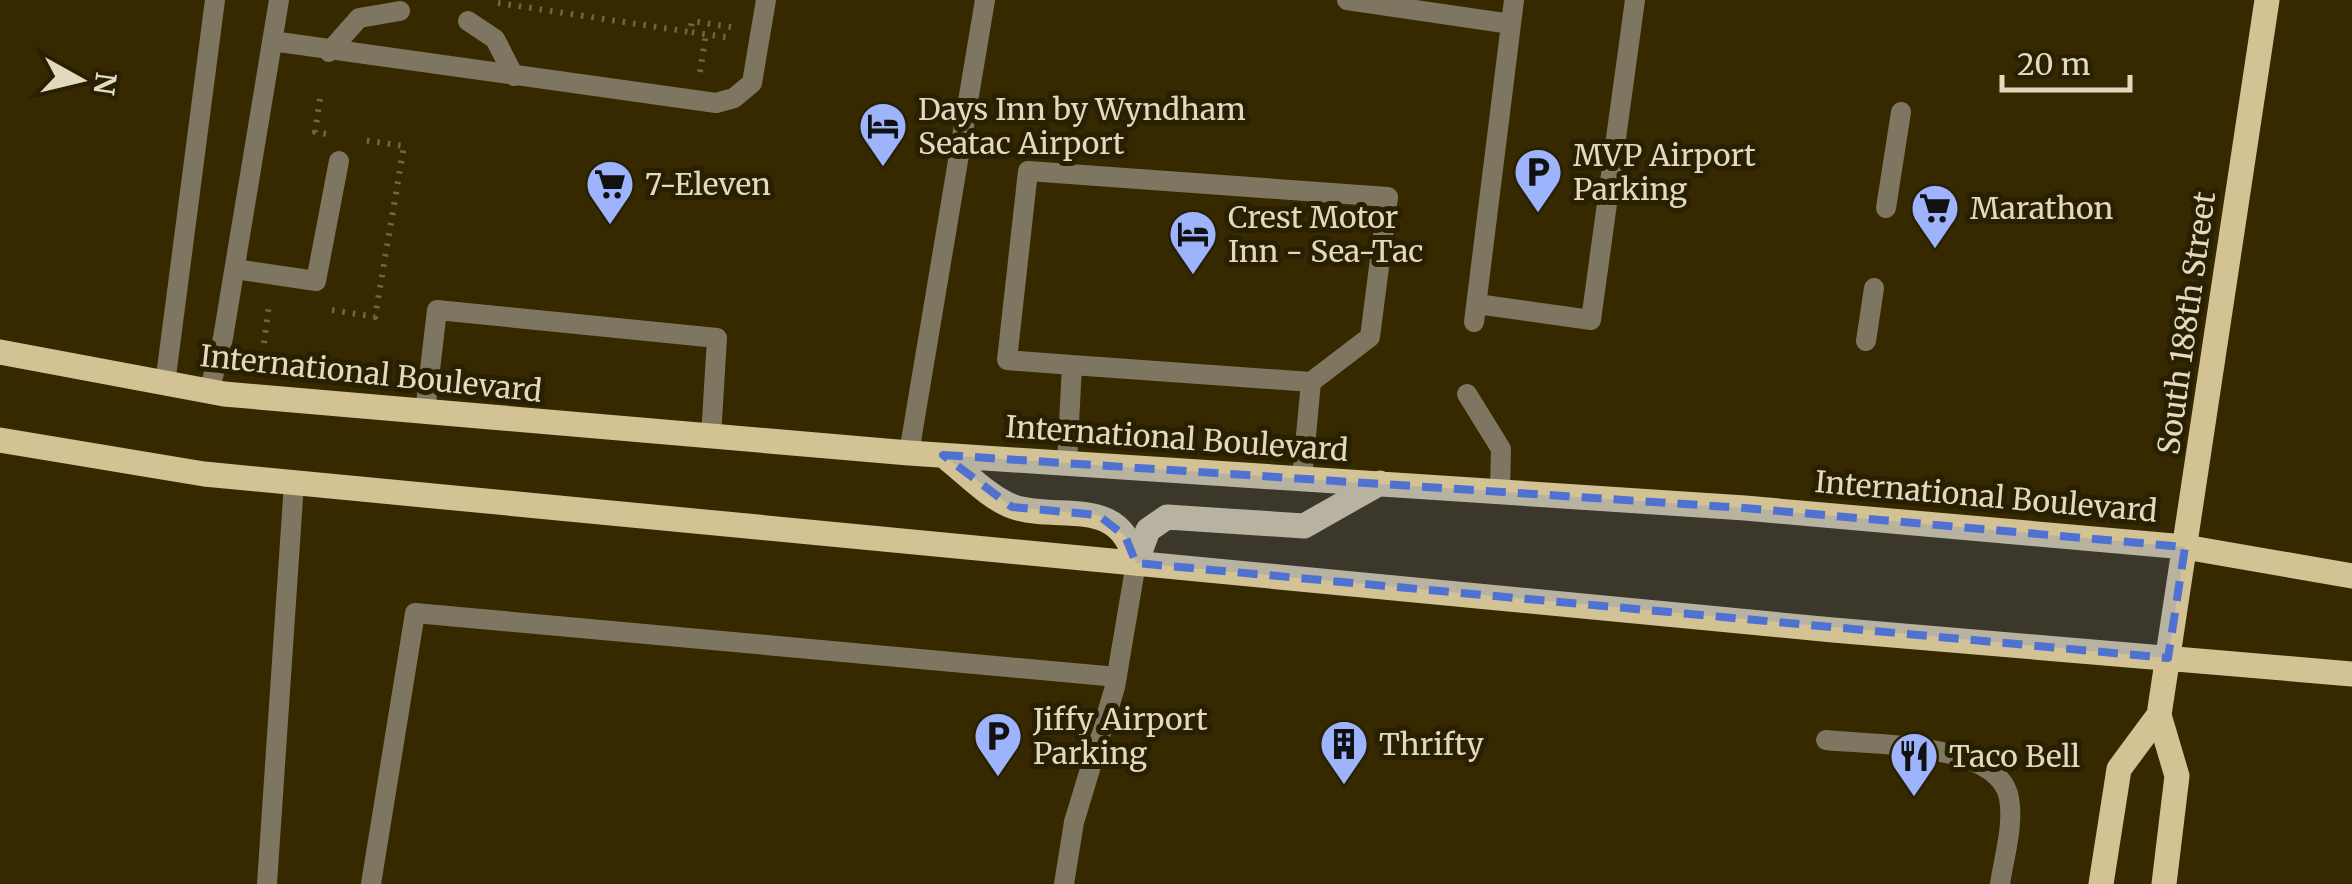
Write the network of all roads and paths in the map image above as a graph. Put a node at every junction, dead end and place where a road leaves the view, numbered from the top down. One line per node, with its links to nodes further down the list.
1 (215, 0): 28 (lane)
2 (279, 0): 16 (lane)
3 (481, 0): 14 (path)
4 (766, 0): 18 (lane)
5 (985, 0): 34 (lane)
6 (1347, 0): 13 (lane)
7 (1514, 0): 13 (lane)
8 (1635, 0): 13 (lane)
9 (2267, 0): 41 (main road, South 188th Street)
10 (400, 10): 17 (lane)
11 (741, 14): 14 (path)
12 (468, 21): 18 (lane)
13 (1511, 24)
14 (690, 32): 15 (path)
15 (744, 40)
16 (272, 41): 17 (lane); 22 (lane)
17 (330, 52): 18 (lane)
18 (514, 76)
19 (1901, 112): 21 (lane)
20 (338, 161): 22 (lane)
21 (1886, 208)
22 (235, 269): 29 (lane)
23 (1874, 288): 24 (lane)
24 (1866, 341)
25 (0, 352): 28 (main road, International Boulevard)
26 (1072, 365): 27 (lane); 27 (lane); 36 (lane)
27 (1312, 382): 37 (lane)
28 (165, 384): 29 (main road, International Boulevard)
29 (209, 392): 31 (main road, International Boulevard)
30 (1466, 394): 40 (lane)
31 (425, 412): 32 (main road, International Boulevard); 32 (lane)
32 (711, 437): 34 (main road, International Boulevard)
33 (0, 440): 38 (main road)
34 (909, 453): 35 (main road, International Boulevard)
35 (944, 455): 36 (main road, International Boulevard); 42 (main road)
36 (1067, 463): 37 (main road, International Boulevard)
37 (1302, 478): 39 (main road, International Boulevard)
38 (294, 483): 42 (main road); 49 (lane)
39 (1380, 483): 40 (main road, International Boulevard); 42 (main road)
40 (1500, 491): 41 (main road, International Boulevard)
41 (2185, 547): 43 (main road, International Boulevard); 44 (main road, South 188th Street)
42 (1136, 563): 44 (main road); 46 (lane)
43 (2352, 576)
44 (2168, 658): 45 (main road); 47 (main road, South 188th Street)
45 (2352, 674)
46 (1118, 677): 50 (lane); 51 (lane)
47 (2159, 715): 53 (main road, South 188th Street); 54 (main road, South 188th Street)
48 (1826, 740): 52 (lane)
49 (268, 884)
50 (371, 884)
51 (1064, 884)
52 (2000, 884)
53 (2100, 884)
54 (2164, 884)

